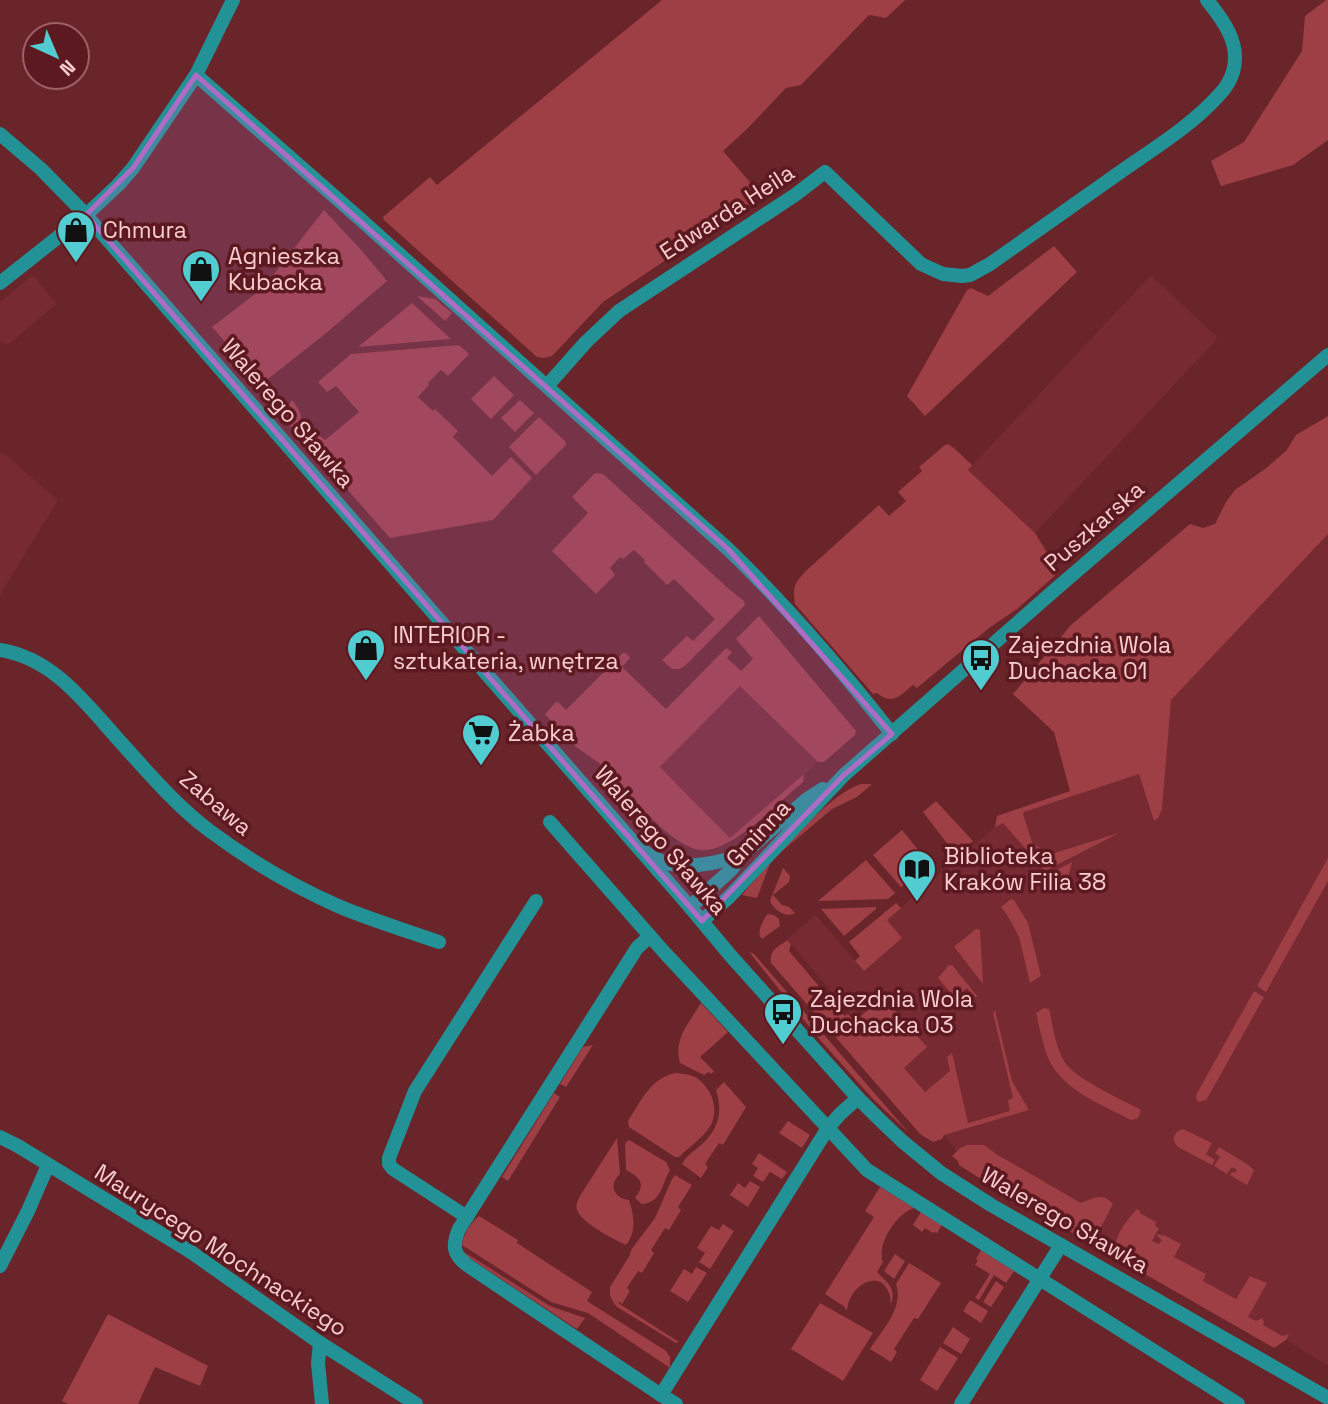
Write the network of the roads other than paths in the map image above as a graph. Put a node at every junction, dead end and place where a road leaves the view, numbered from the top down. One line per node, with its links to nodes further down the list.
1 (233, 0): 3 (street)
2 (1207, 0): 8 (street, Edwarda Heila)
3 (196, 75): 5 (street); 8 (street)
4 (0, 134): 5 (street, Walerego Sławka)
5 (86, 215): 6 (street); 13 (street, Walerego Sławka)
6 (0, 283)
7 (1328, 355): 10 (street, Puszkarska)
8 (547, 386): 10 (street)
9 (0, 650): 19 (street, Zabawa)
10 (892, 734): 11 (street, Gminna)
11 (844, 775): 14 (street, Gminna); 17 (street, Gminna)
12 (550, 822): 18 (street)
13 (638, 848): 14 (street, Gminna); 16 (street, Walerego Sławka)
14 (742, 855): 16 (street, Gminna)
15 (536, 901): 24 (street)
16 (690, 907): 17 (street, Walerego Sławka)
17 (702, 921): 20 (street, Walerego Sławka)
18 (650, 936): 21 (street); 24 (street)
19 (439, 942)
20 (858, 1098): 21 (street); 25 (street, Walerego Sławka)
21 (828, 1128): 27 (street); 29 (street)
22 (0, 1137): 23 (street, Maurycego Mochnackiego)
23 (48, 1165): 26 (street); 28 (street, Maurycego Mochnackiego)
24 (467, 1217): 29 (street)
25 (1061, 1245): 27 (street); 30 (street, Walerego Sławka)
26 (0, 1266)
27 (1040, 1279): 34 (street); 35 (street)
28 (320, 1343): 31 (street); 32 (street, Maurycego Mochnackiego)
29 (661, 1395): 33 (street)
30 (1328, 1398)
31 (322, 1404)
32 (416, 1404)
33 (676, 1404)
34 (961, 1404)
35 (1238, 1404)

